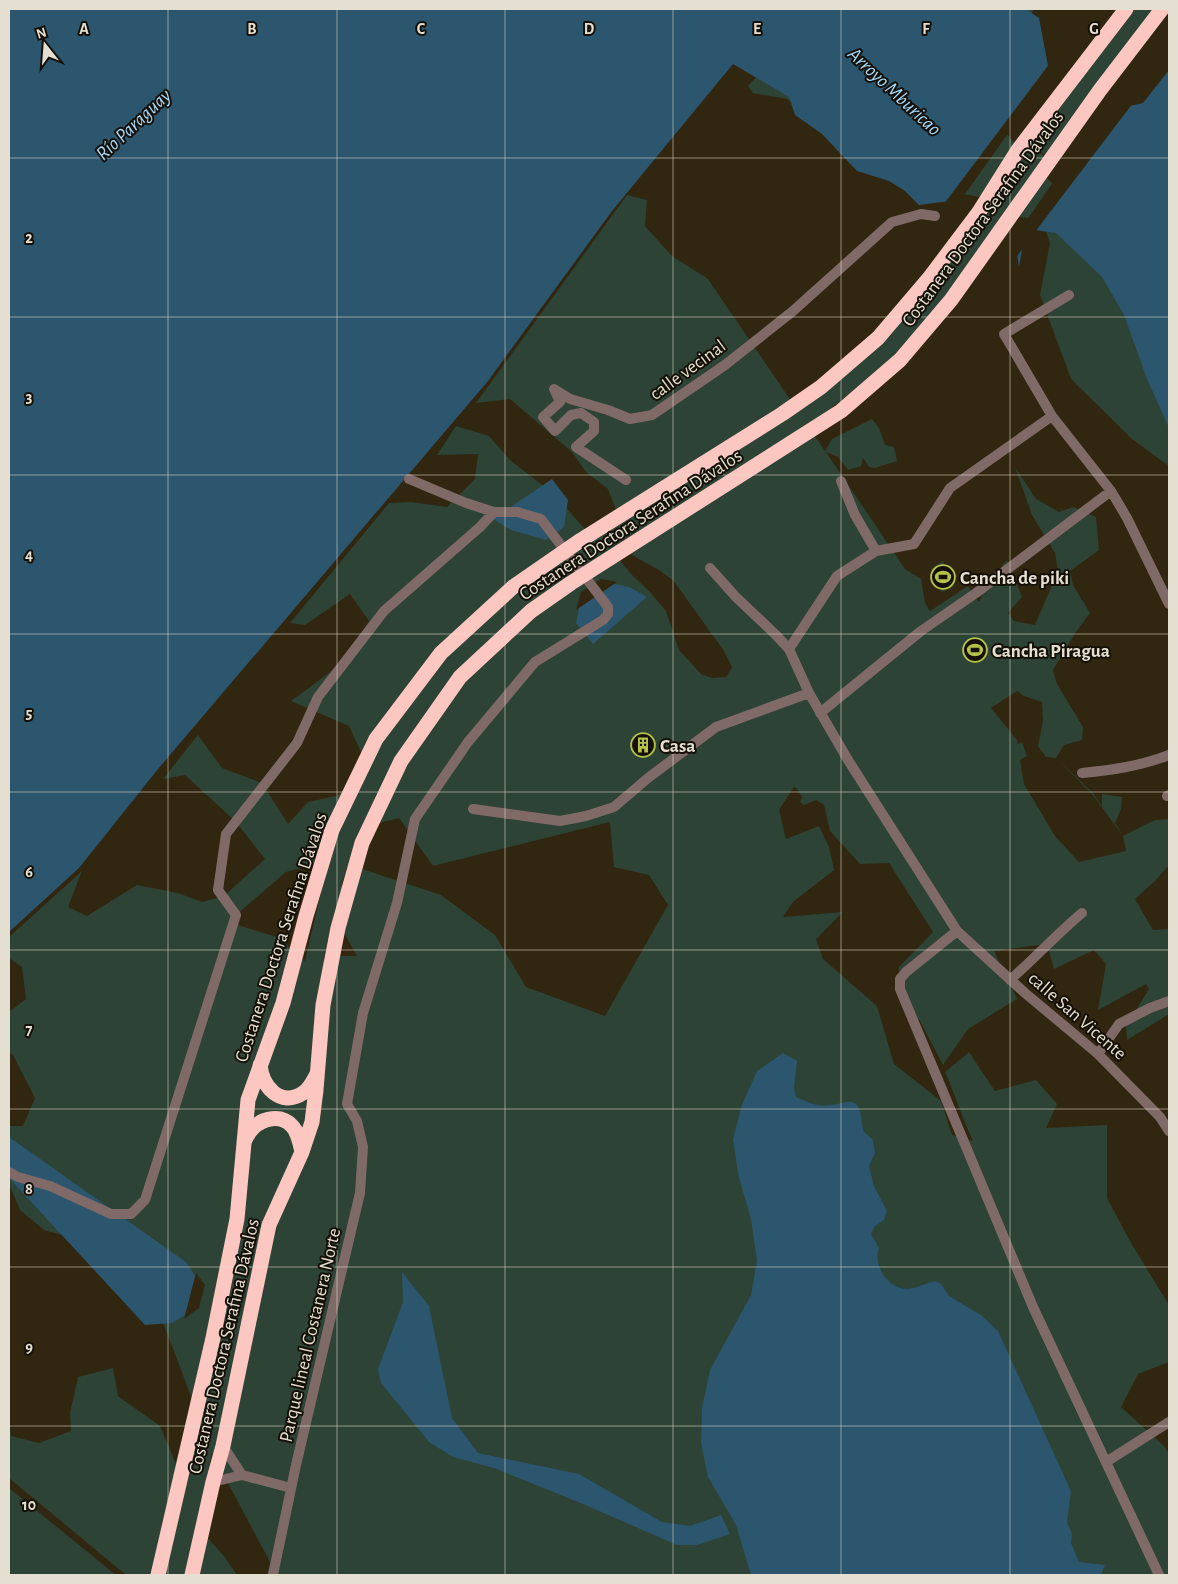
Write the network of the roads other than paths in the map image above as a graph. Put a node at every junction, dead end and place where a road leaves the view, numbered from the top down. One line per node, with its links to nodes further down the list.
1 (1126, 9): 25 (highway, Costanera Doctora Serafina Dávalos)
2 (1162, 9): 26 (highway, Costanera Doctora Serafina Dávalos)
3 (935, 216): 7 (street, calle vecinal)
4 (1069, 295): 5 (street)
5 (1052, 416): 9 (street); 11 (street)
6 (409, 479): 10 (street)
7 (626, 480)
8 (841, 481): 11 (street)
9 (1111, 491): 13 (street); 16 (street)
10 (494, 512): 30 (street); 36 (street, Parque lineal Costanera Norte)
11 (876, 551): 14 (street)
12 (710, 568): 14 (street)
13 (1169, 604)
14 (789, 649): 15 (street, calle San Vicente)
15 (810, 693): 16 (street, calle San Vicente); 19 (street)
16 (820, 713): 21 (street, calle San Vicente)
17 (1169, 754): 18 (street)
18 (1082, 773)
19 (473, 809)
20 (1082, 913): 22 (street)
21 (957, 931): 22 (street, calle San Vicente); 33 (street)
22 (1010, 980): 24 (street, calle San Vicente)
23 (1169, 1001): 24 (street)
24 (1098, 1054): 27 (street, calle San Vicente)
25 (260, 1064): 26 (highway); 28 (highway, Costanera Doctora Serafina Dávalos)
26 (317, 1074): 29 (highway, Costanera Doctora Serafina Dávalos)
27 (1169, 1132)
28 (244, 1142): 29 (highway); 37 (highway, Costanera Doctora Serafina Dávalos)
29 (302, 1152): 32 (highway, Costanera Doctora Serafina Dávalos)
30 (9, 1172)
31 (1169, 1422): 33 (street)
32 (223, 1446): 34 (street); 35 (highway, Costanera Doctora Serafina Dávalos)
33 (1106, 1462): 40 (street)
34 (242, 1475): 35 (street); 36 (street)
35 (213, 1482): 38 (highway, Costanera Doctora Serafina Dávalos)
36 (292, 1488): 39 (street, Parque lineal Costanera Norte)
37 (158, 1575)
38 (192, 1575)
39 (273, 1575)
40 (1159, 1575)

